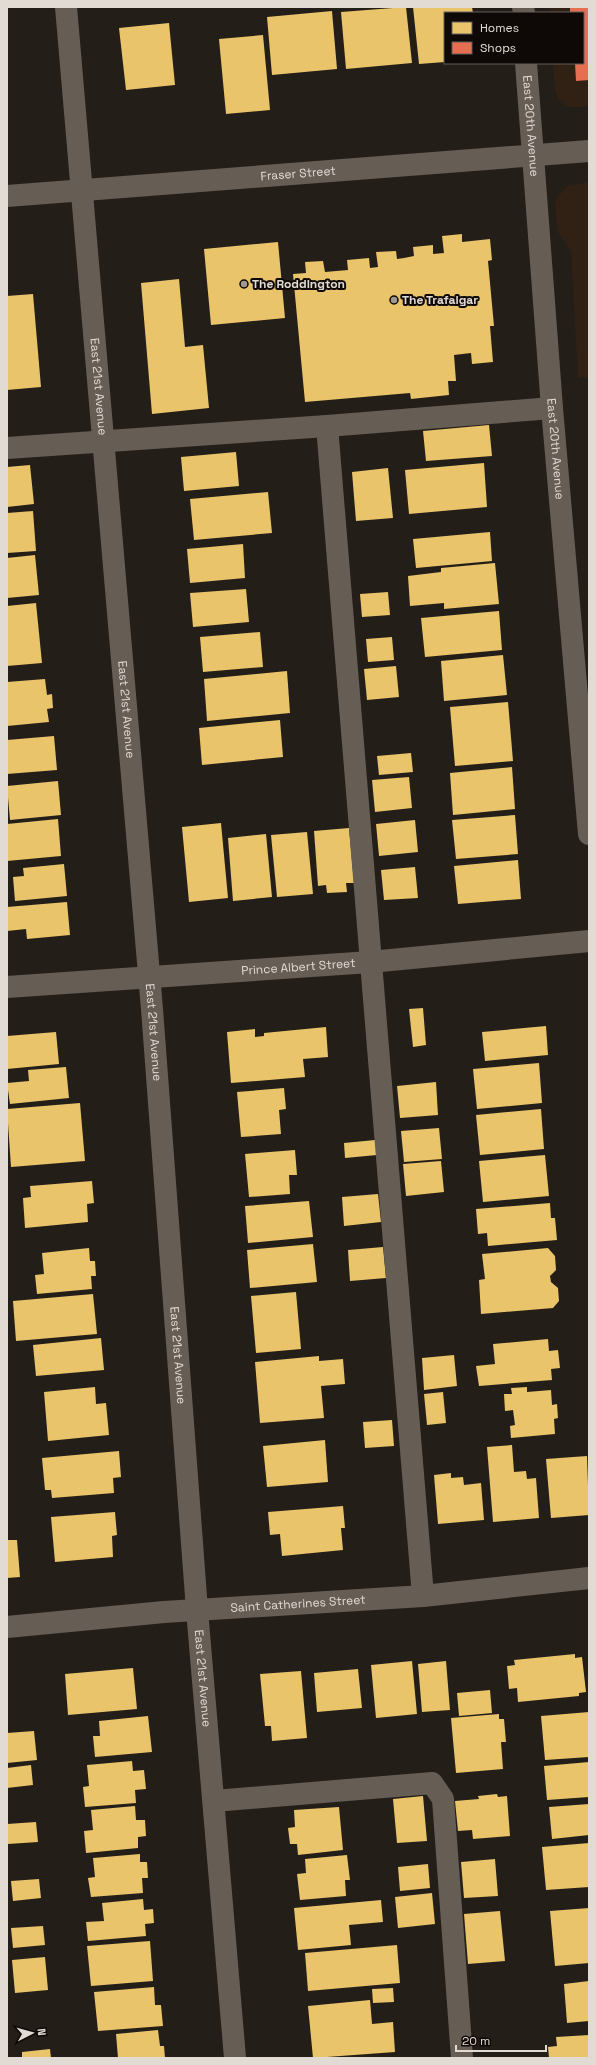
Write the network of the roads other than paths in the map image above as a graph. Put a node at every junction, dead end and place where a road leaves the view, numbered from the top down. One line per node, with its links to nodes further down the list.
1 (66, 7): 5 (street, East 21st Avenue)
2 (526, 64): 4 (street, East 20th Avenue)
3 (589, 151): 4 (street, Fraser Street)
4 (534, 156): 5 (street, Fraser Street); 7 (street, East 20th Avenue)
5 (82, 190): 6 (street, Fraser Street); 9 (street, East 21st Avenue)
6 (7, 196)
7 (552, 408): 8 (street); 11 (street, East 20th Avenue)
8 (327, 426): 9 (street); 13 (street)
9 (103, 441): 10 (street); 14 (street, East 21st Avenue)
10 (7, 448)
11 (589, 834)
12 (589, 941): 13 (street, Prince Albert Street)
13 (370, 962): 14 (street, Prince Albert Street); 17 (street)
14 (149, 977): 15 (street, Prince Albert Street); 18 (street, East 21st Avenue)
15 (7, 987)
16 (589, 1578): 17 (street, Saint Catherines Street)
17 (423, 1596): 18 (street, Saint Catherines Street)
18 (197, 1610): 19 (street, Saint Catherines Street); 20 (street, East 21st Avenue)
19 (7, 1627)
20 (214, 1801): 21 (street, East 21st Avenue); 22 (street)
21 (235, 2058)
22 (462, 2058)

